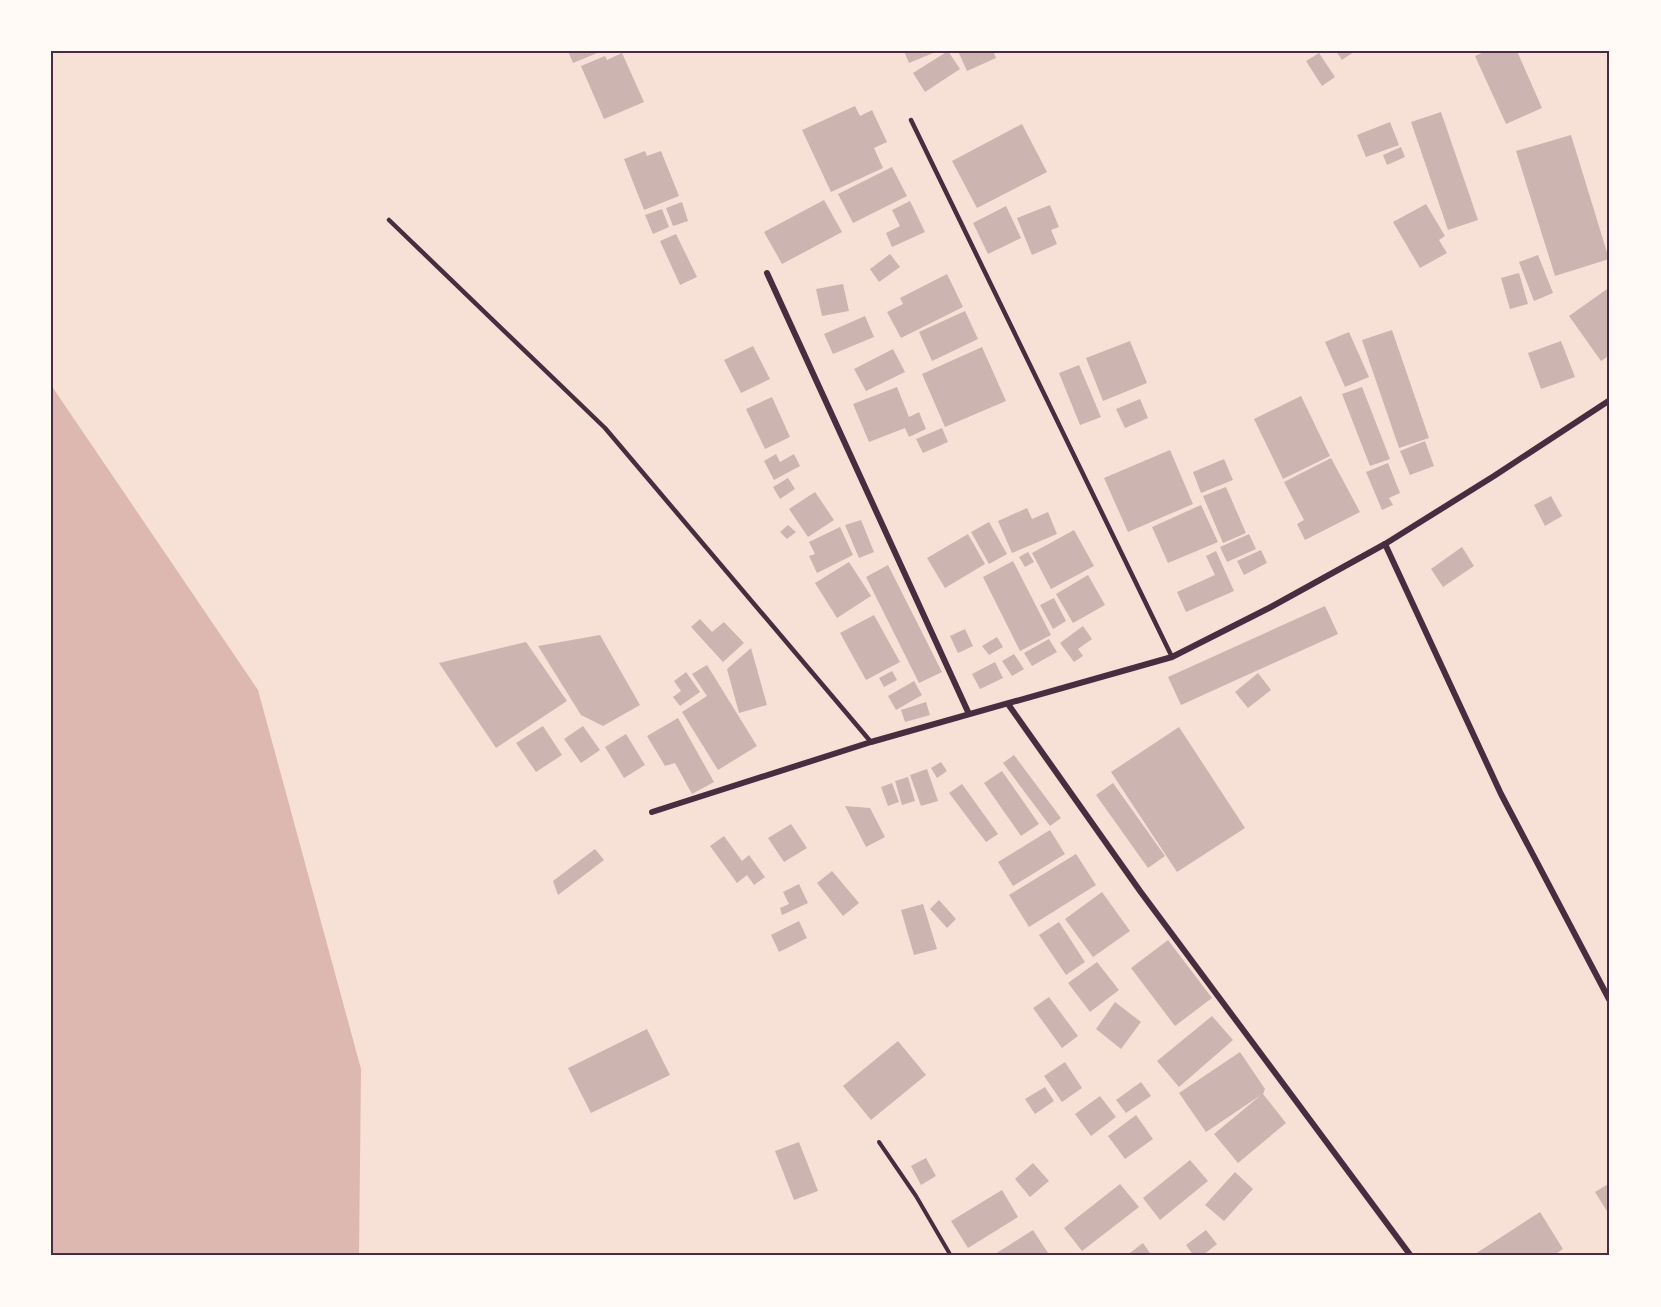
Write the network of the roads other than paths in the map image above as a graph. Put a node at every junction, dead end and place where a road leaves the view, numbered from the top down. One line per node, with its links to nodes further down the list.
1 (912, 120): 6 (lane)
2 (389, 220): 9 (lane)
3 (767, 273): 8 (street)
4 (1610, 400): 5 (street)
5 (1385, 544): 6 (street); 11 (street)
6 (1172, 657): 7 (street)
7 (1008, 704): 8 (street); 12 (street)
8 (969, 714): 9 (street)
9 (871, 742): 10 (street)
10 (652, 812)
11 (1610, 1001)
12 (1411, 1256)

